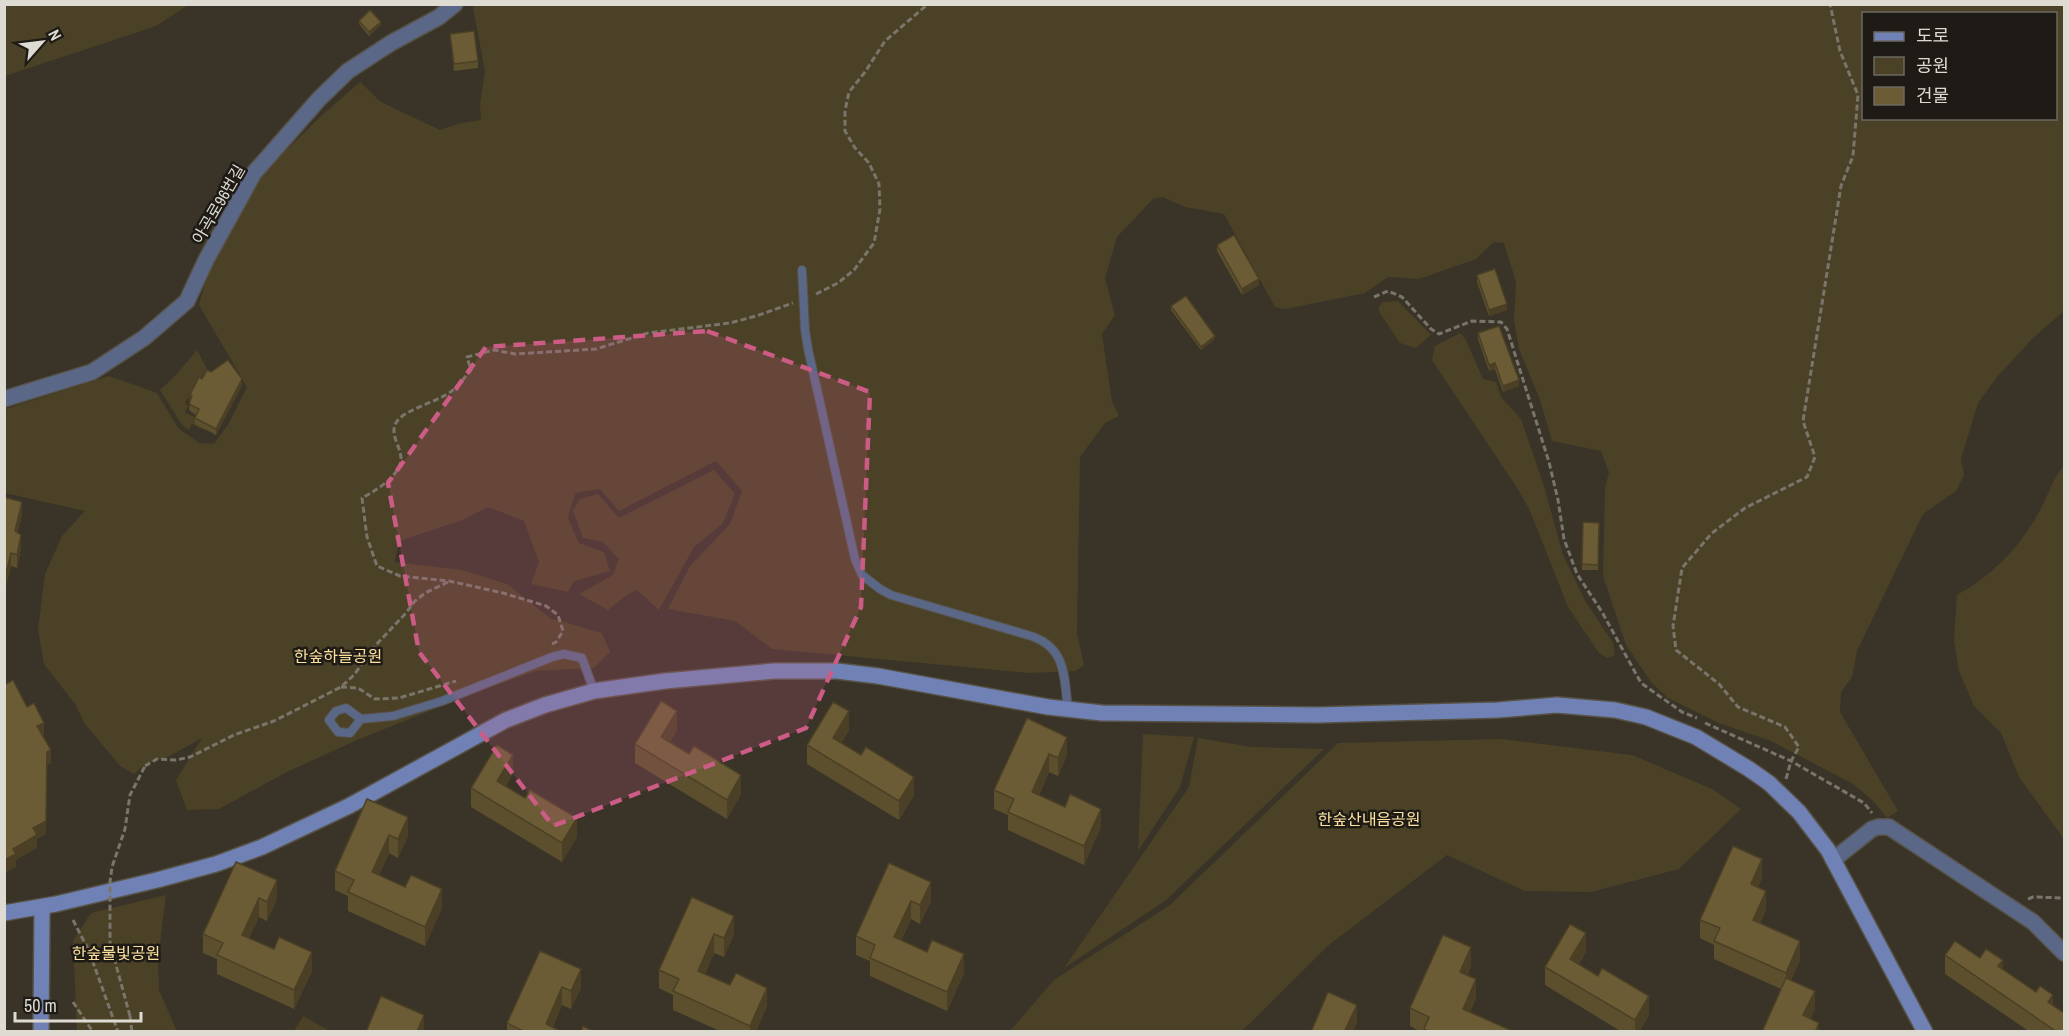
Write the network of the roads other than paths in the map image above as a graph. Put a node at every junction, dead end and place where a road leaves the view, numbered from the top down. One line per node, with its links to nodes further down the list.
1 (455, 4): 3 (street, 아곡로96번길)
2 (802, 270): 5 (lane)
3 (4, 399)
4 (594, 691): 5 (street); 6 (lane); 8 (street)
5 (1068, 710): 7 (street)
6 (361, 719)
7 (1833, 860): 10 (street); 12 (street)
8 (42, 907): 9 (street); 11 (street)
9 (4, 913)
10 (2064, 953)
11 (41, 1032)
12 (1925, 1032)

